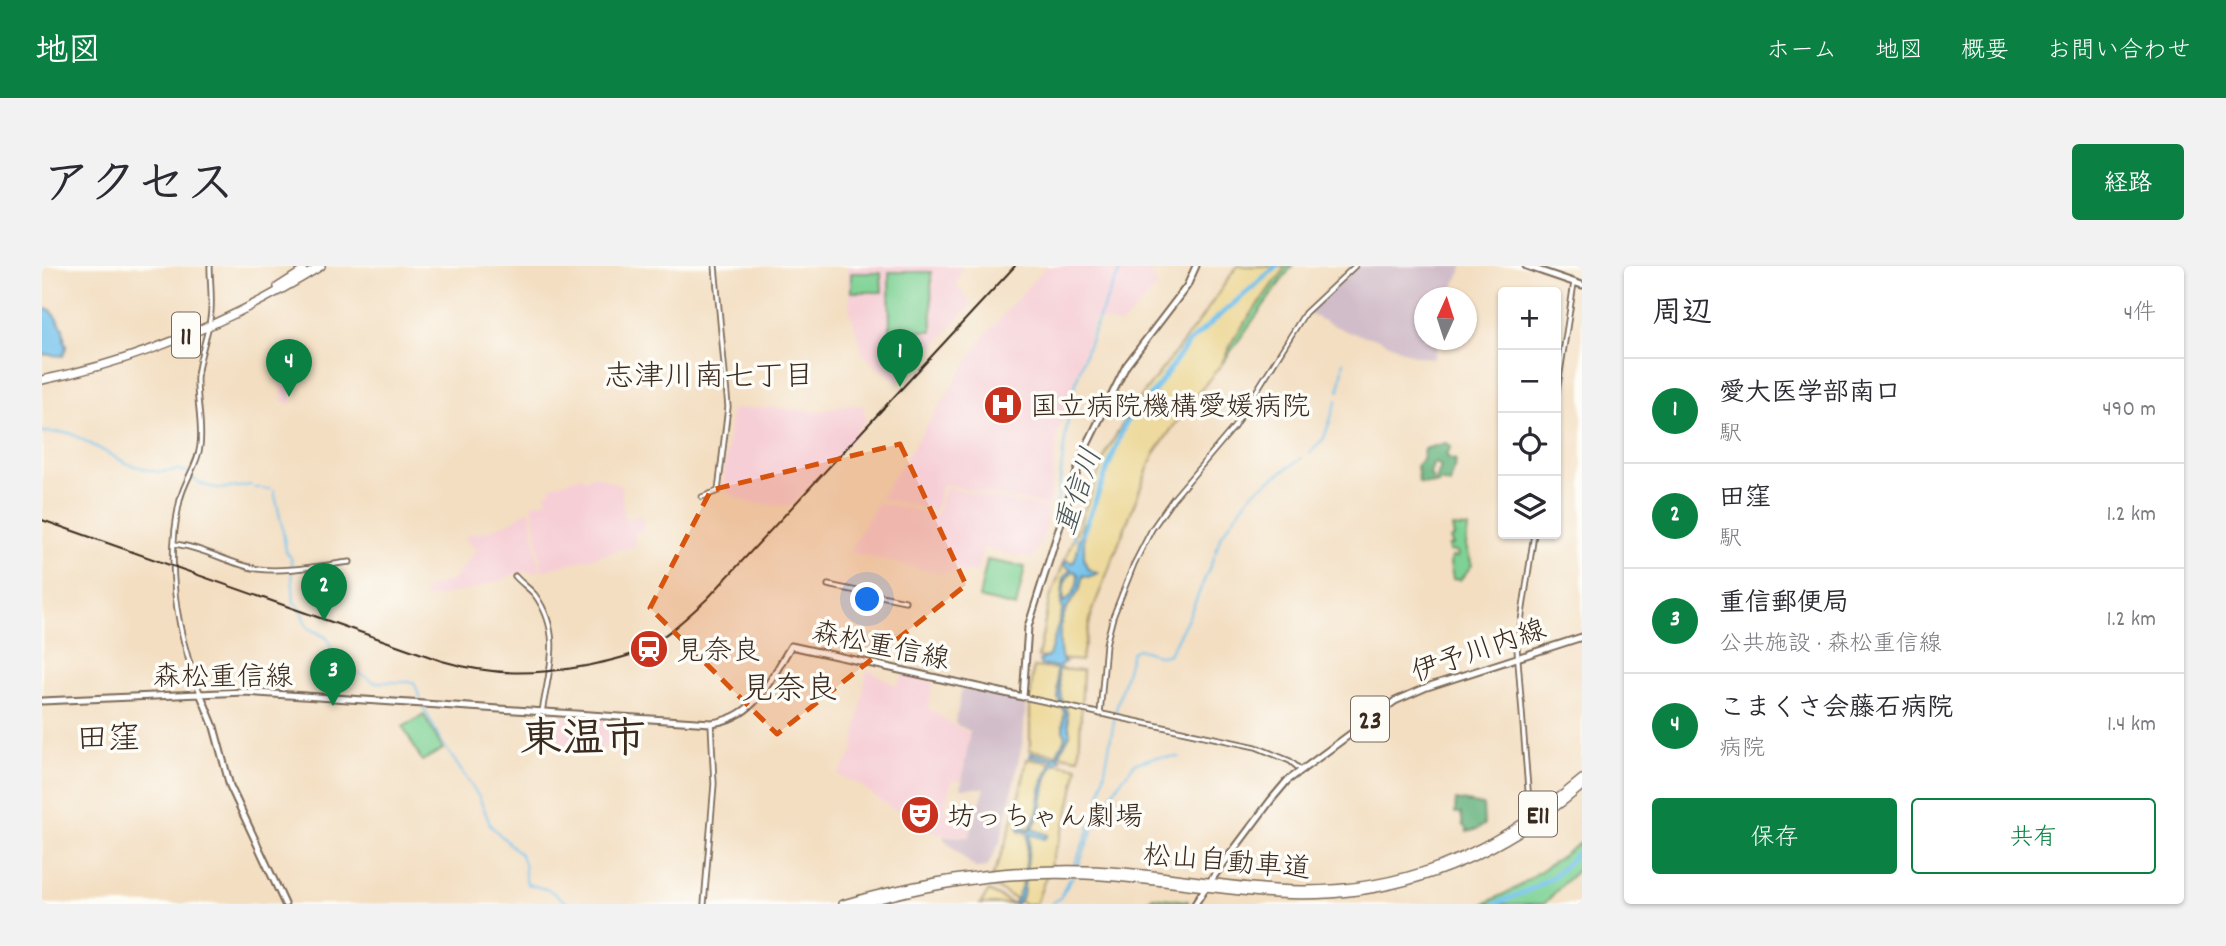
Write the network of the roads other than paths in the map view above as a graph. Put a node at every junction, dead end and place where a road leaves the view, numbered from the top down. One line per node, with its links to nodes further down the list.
1 (210, 266): 10 (street)
2 (312, 266): 10 (highway, 11)
3 (321, 266): 10 (highway, 11)
4 (715, 266): 13 (street)
5 (1196, 266): 23 (main road)
6 (1355, 266): 26 (street)
7 (1526, 266): 8 (main road)
8 (1574, 283): 9 (main road); 11 (street)
9 (1582, 285)
10 (209, 323): 12 (highway, 11); 15 (street)
11 (1561, 366)
12 (42, 378)
13 (702, 497)
14 (1533, 539): 21 (street)
15 (174, 544): 16 (street); 22 (street)
16 (350, 562)
17 (516, 576): 25 (street)
18 (828, 585): 19 (street)
19 (905, 601)
20 (1582, 637): 21 (main road, 伊予川内線 / 23)
21 (1518, 657): 28 (main road, 伊予川内線 / 23); 31 (street)
22 (200, 694): 24 (main road, 森松重信線); 25 (main road, 森松重信線); 37 (main road)
23 (1026, 697): 26 (street); 27 (main road, 森松重信線)
24 (42, 701)
25 (541, 712): 27 (main road, 森松重信線)
26 (1100, 714): 28 (street)
27 (711, 723): 38 (street)
28 (1301, 770): 34 (main road, 伊予川内線 / 23)
29 (1582, 779): 32 (highway, 松山自動車道 / E11)
30 (1582, 786): 32 (highway, 松山自動車道 / E11)
31 (1525, 811)
32 (1491, 846): 33 (highway, 松山自動車道 / E11); 33 (highway, 松山自動車道 / E11)
33 (1086, 872): 35 (highway, 松山自動車道 / E11)
34 (1211, 880)
35 (908, 889): 39 (highway, 松山自動車道 / E11); 40 (highway, 松山自動車道 / E11)
36 (1204, 890): 41 (main road)
37 (285, 904)
38 (704, 904)
39 (843, 904)
40 (861, 904)
41 (1195, 904)

